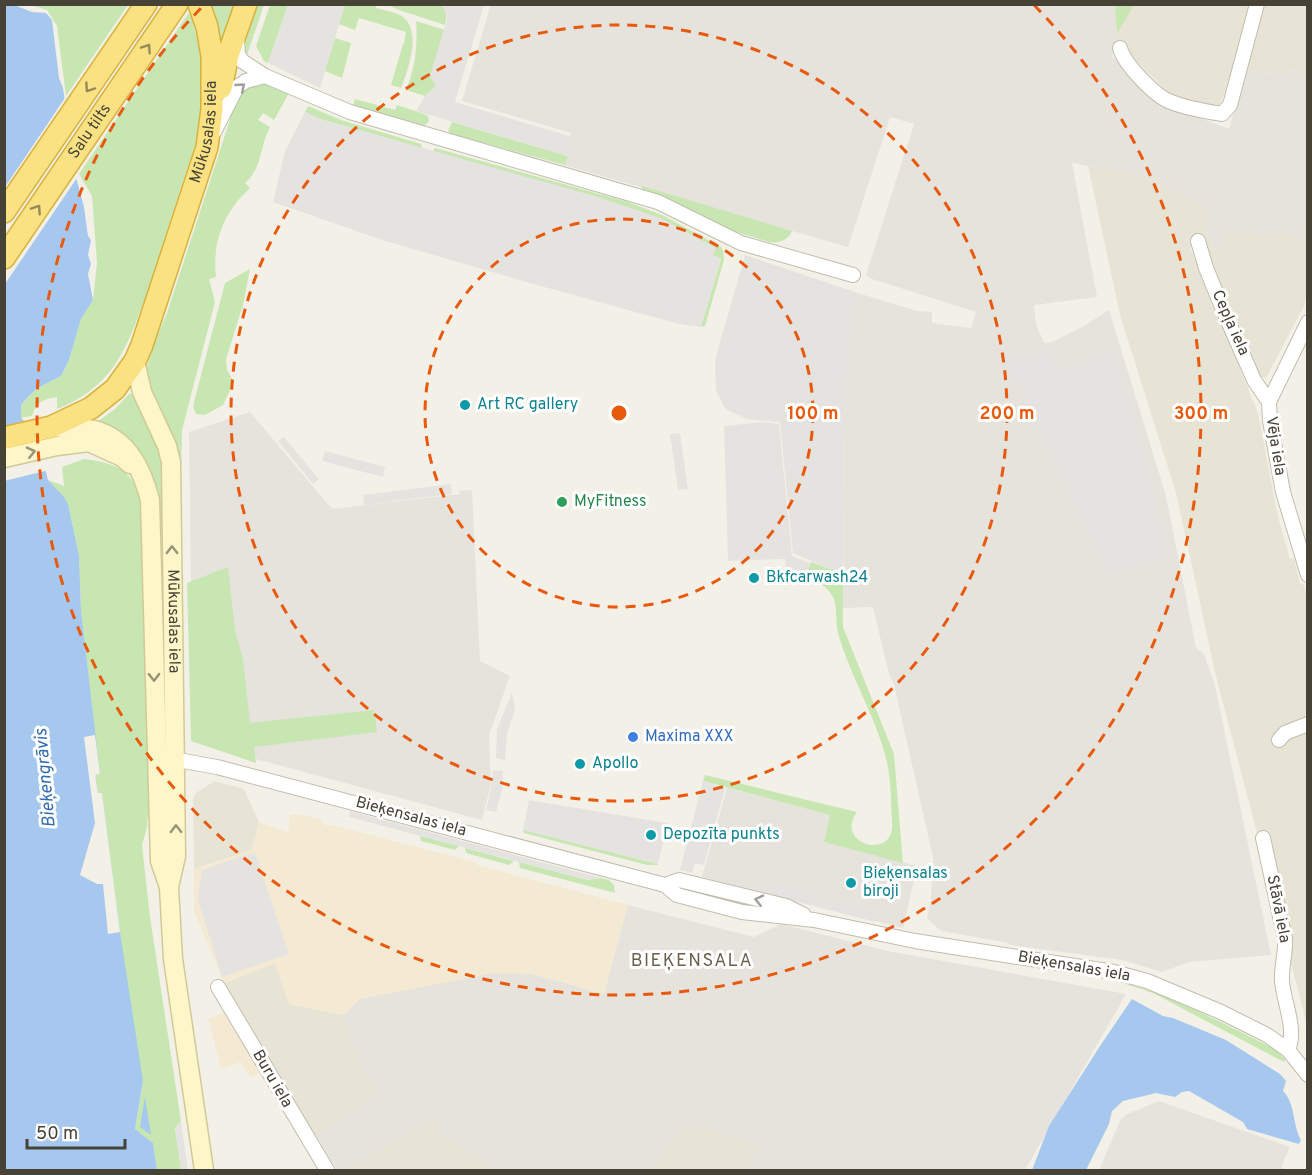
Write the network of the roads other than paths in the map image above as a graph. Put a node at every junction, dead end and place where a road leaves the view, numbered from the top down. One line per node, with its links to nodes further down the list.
1 (146, 4): 10 (highway, Salu tilts, one-way to 10)
2 (177, 4): 12 (highway, Salu tilts, one-way to 2)
3 (199, 4): 9 (highway, Mūkusalas iela)
4 (246, 4): 6 (highway)
5 (1257, 4): 7 (street)
6 (237, 33): 8 (street); 9 (highway)
7 (1120, 48)
8 (265, 76): 9 (street, one-way to 8); 13 (street)
9 (207, 147): 15 (highway, Mūkusalas iela)
10 (4, 212)
11 (1198, 241): 16 (street, Cepļa iela)
12 (4, 258)
13 (853, 275)
14 (1308, 322): 16 (street, Vēja iela)
15 (135, 361): 17 (highway, Mūkusalas iela); 24 (main road, Mūkusalas iela, one-way to 15)
16 (1269, 402): 20 (street, Vēja iela)
17 (54, 437): 18 (highway, Mūkusalas iela); 19 (main road, Mūkusalas iela, one-way to 17); 23 (main road, Mūkusalas iela, one-way to 23)
18 (4, 438)
19 (4, 458)
20 (1308, 575)
21 (1308, 724): 22 (street)
22 (1279, 740)
23 (156, 757): 24 (street, Bieķensalas iela); 26 (main road, Mūkusalas iela)
24 (175, 759): 26 (main road, Mūkusalas iela, one-way to 24); 28 (street, Bieķensalas iela)
25 (1263, 838): 28 (street, Stāvā iela)
26 (169, 887): 30 (main road, Mūkusalas iela)
27 (218, 987): 31 (street, Buru iela)
28 (1288, 1050): 29 (street, Bieķensalas iela)
29 (1308, 1075)
30 (204, 1170)
31 (327, 1170)

